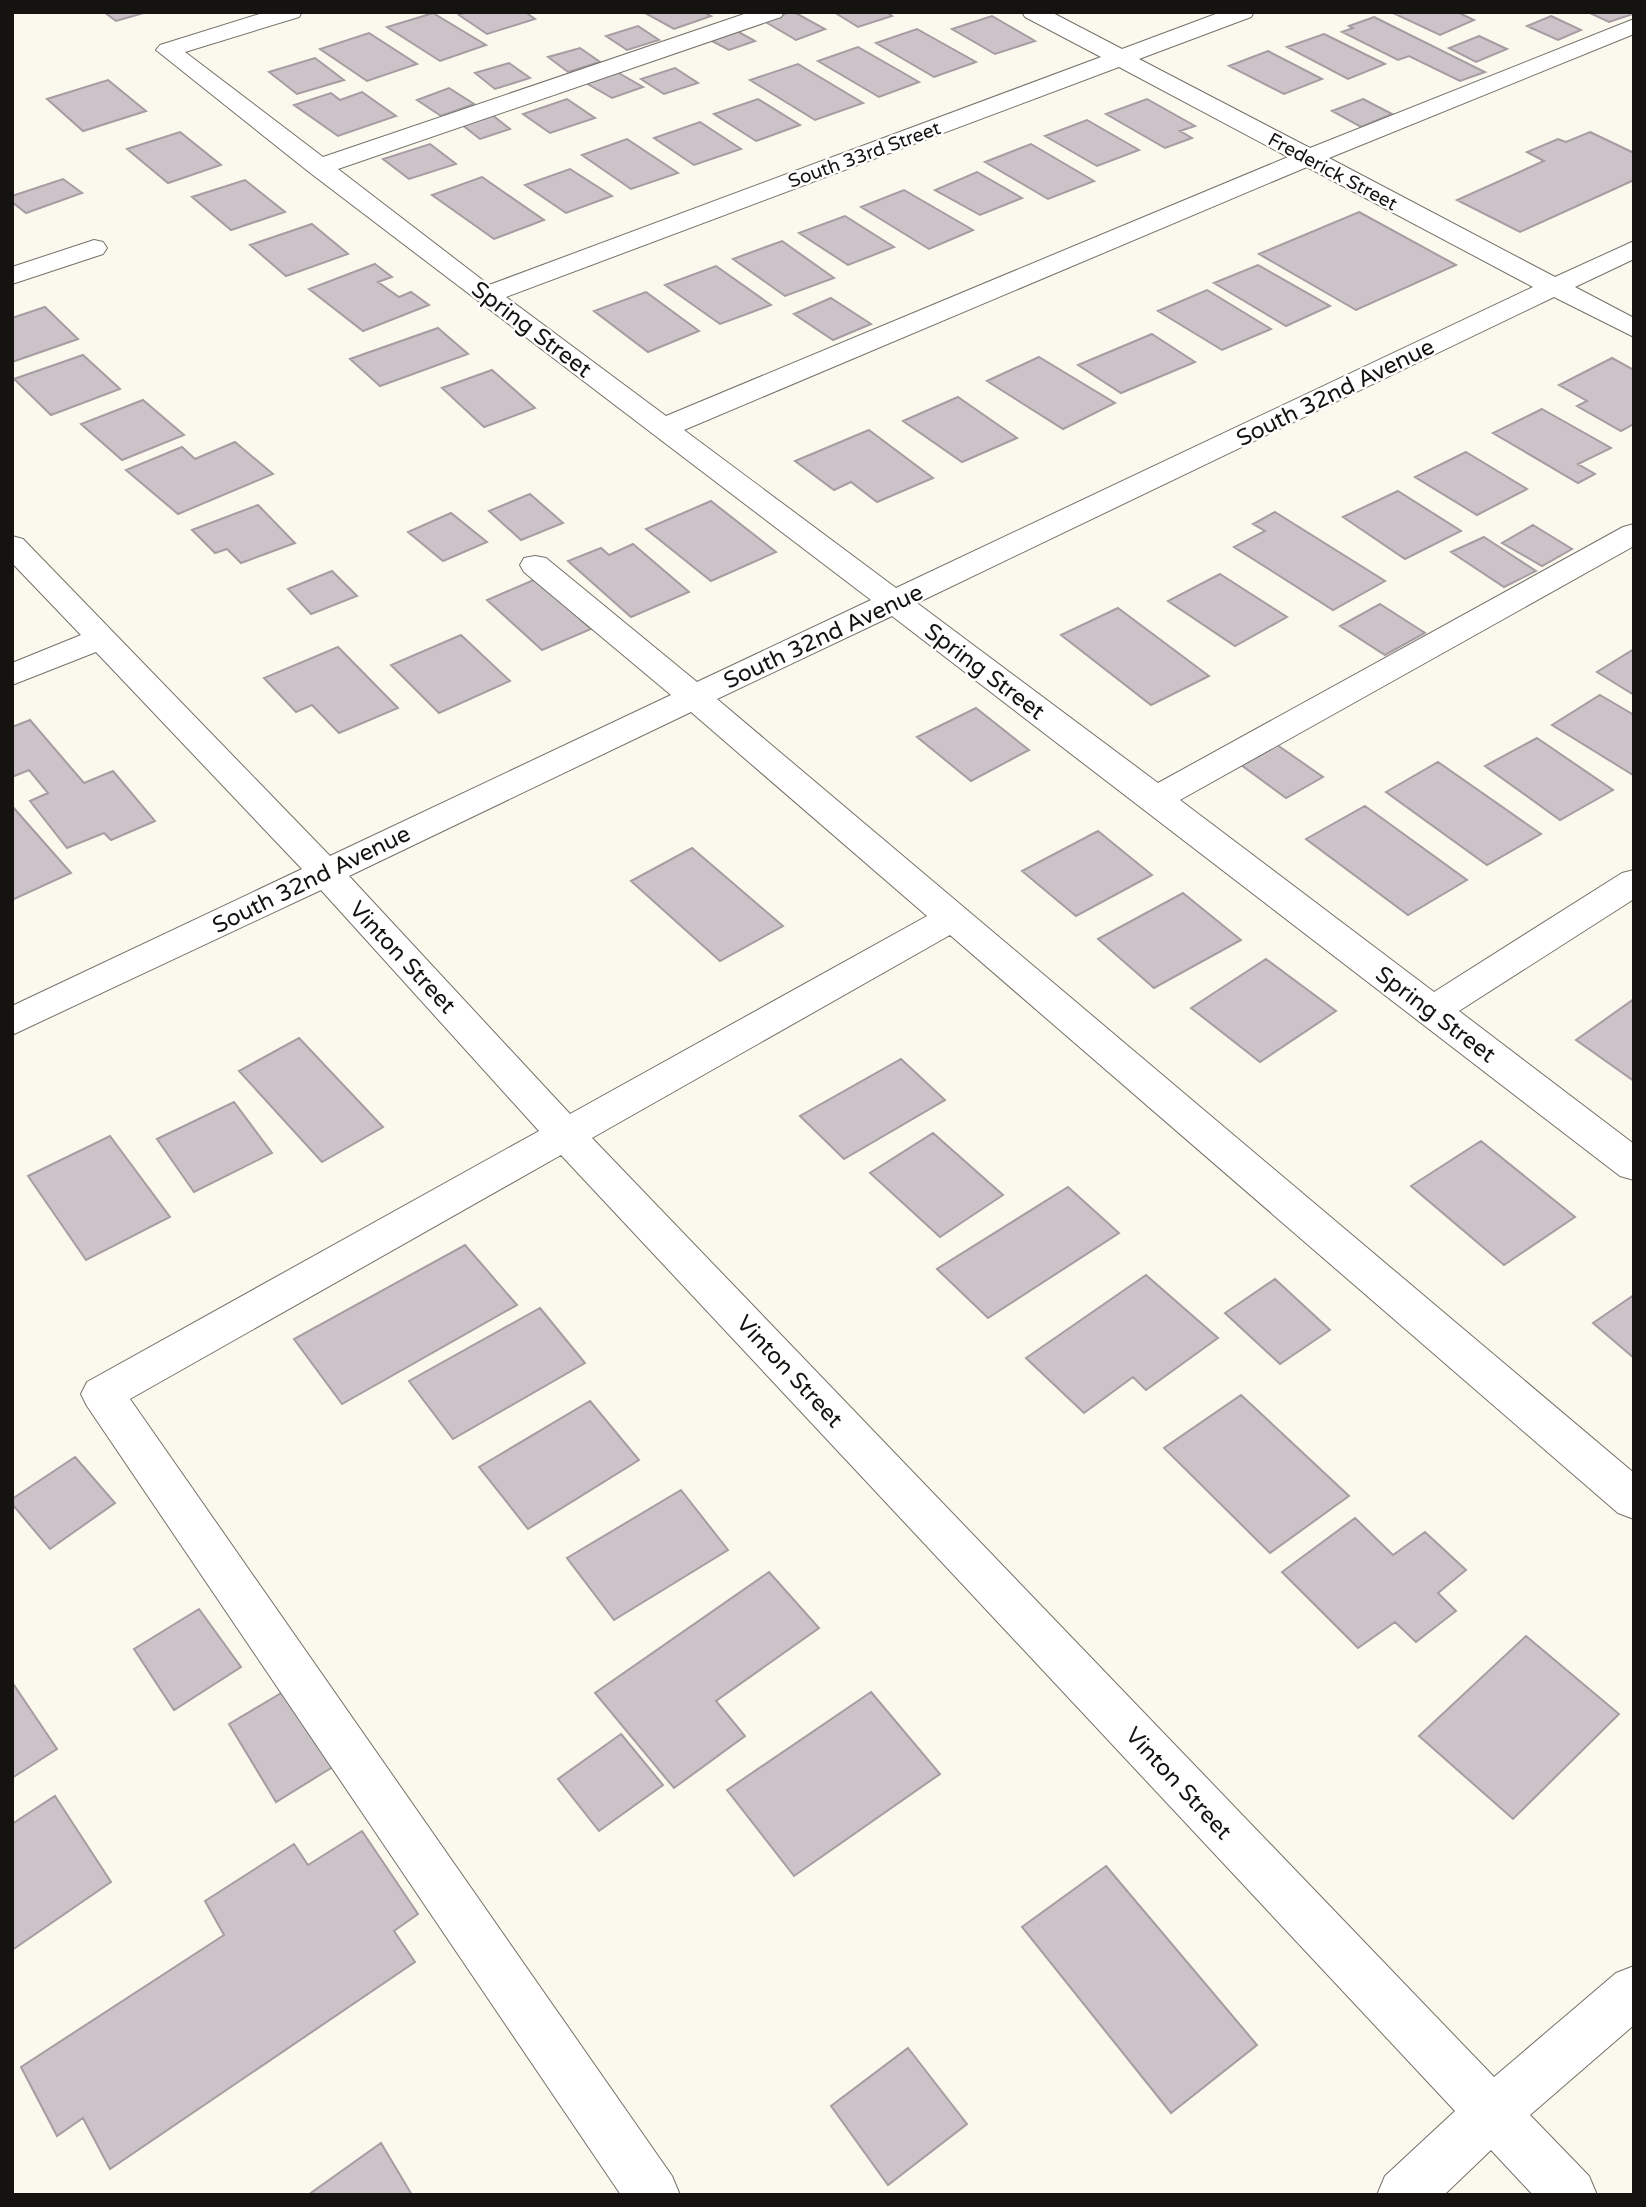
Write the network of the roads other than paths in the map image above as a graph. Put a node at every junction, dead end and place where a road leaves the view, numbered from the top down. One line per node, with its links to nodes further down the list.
1 (291, 12): 8 (street, Spring Street)
2 (773, 12): 8 (street)
3 (1032, 12): 6 (street, Frederick Street)
4 (1243, 12): 6 (street, South 33rd Street)
5 (1634, 26): 7 (street)
6 (1120, 58): 7 (street, Frederick Street); 13 (street, South 33rd Street)
7 (1309, 158): 12 (street, Frederick Street); 15 (street)
8 (318, 167): 13 (street, Spring Street)
9 (94, 248): 11 (street)
10 (1634, 249): 12 (street, South 32nd Avenue)
11 (12, 276)
12 (1554, 287): 14 (street, Frederick Street); 19 (street, South 32nd Avenue)
13 (486, 295): 15 (street, Spring Street)
14 (1634, 329)
15 (663, 428): 19 (street, Spring Street)
16 (1634, 533): 23 (street)
17 (12, 545): 20 (street, Vinton Street)
18 (535, 565): 22 (street)
19 (894, 603): 22 (street, South 32nd Avenue); 23 (street, Spring Street)
20 (100, 639): 21 (street); 24 (street, Vinton Street)
21 (12, 675)
22 (693, 696): 24 (street, South 32nd Avenue); 26 (street)
23 (1156, 799): 27 (street, Spring Street)
24 (325, 872): 28 (street, South 32nd Avenue); 29 (street, Vinton Street)
25 (1634, 881): 27 (street)
26 (952, 918): 29 (street); 31 (street)
27 (1432, 1011): 30 (street, Spring Street)
28 (12, 1022)
29 (567, 1136): 33 (street, Vinton Street); 34 (street)
30 (1634, 1165)
31 (1634, 1500)
32 (1634, 1991): 33 (street)
33 (1492, 2113): 35 (street); 36 (street, Vinton Street)
34 (653, 2195)
35 (1404, 2195)
36 (1570, 2195)

